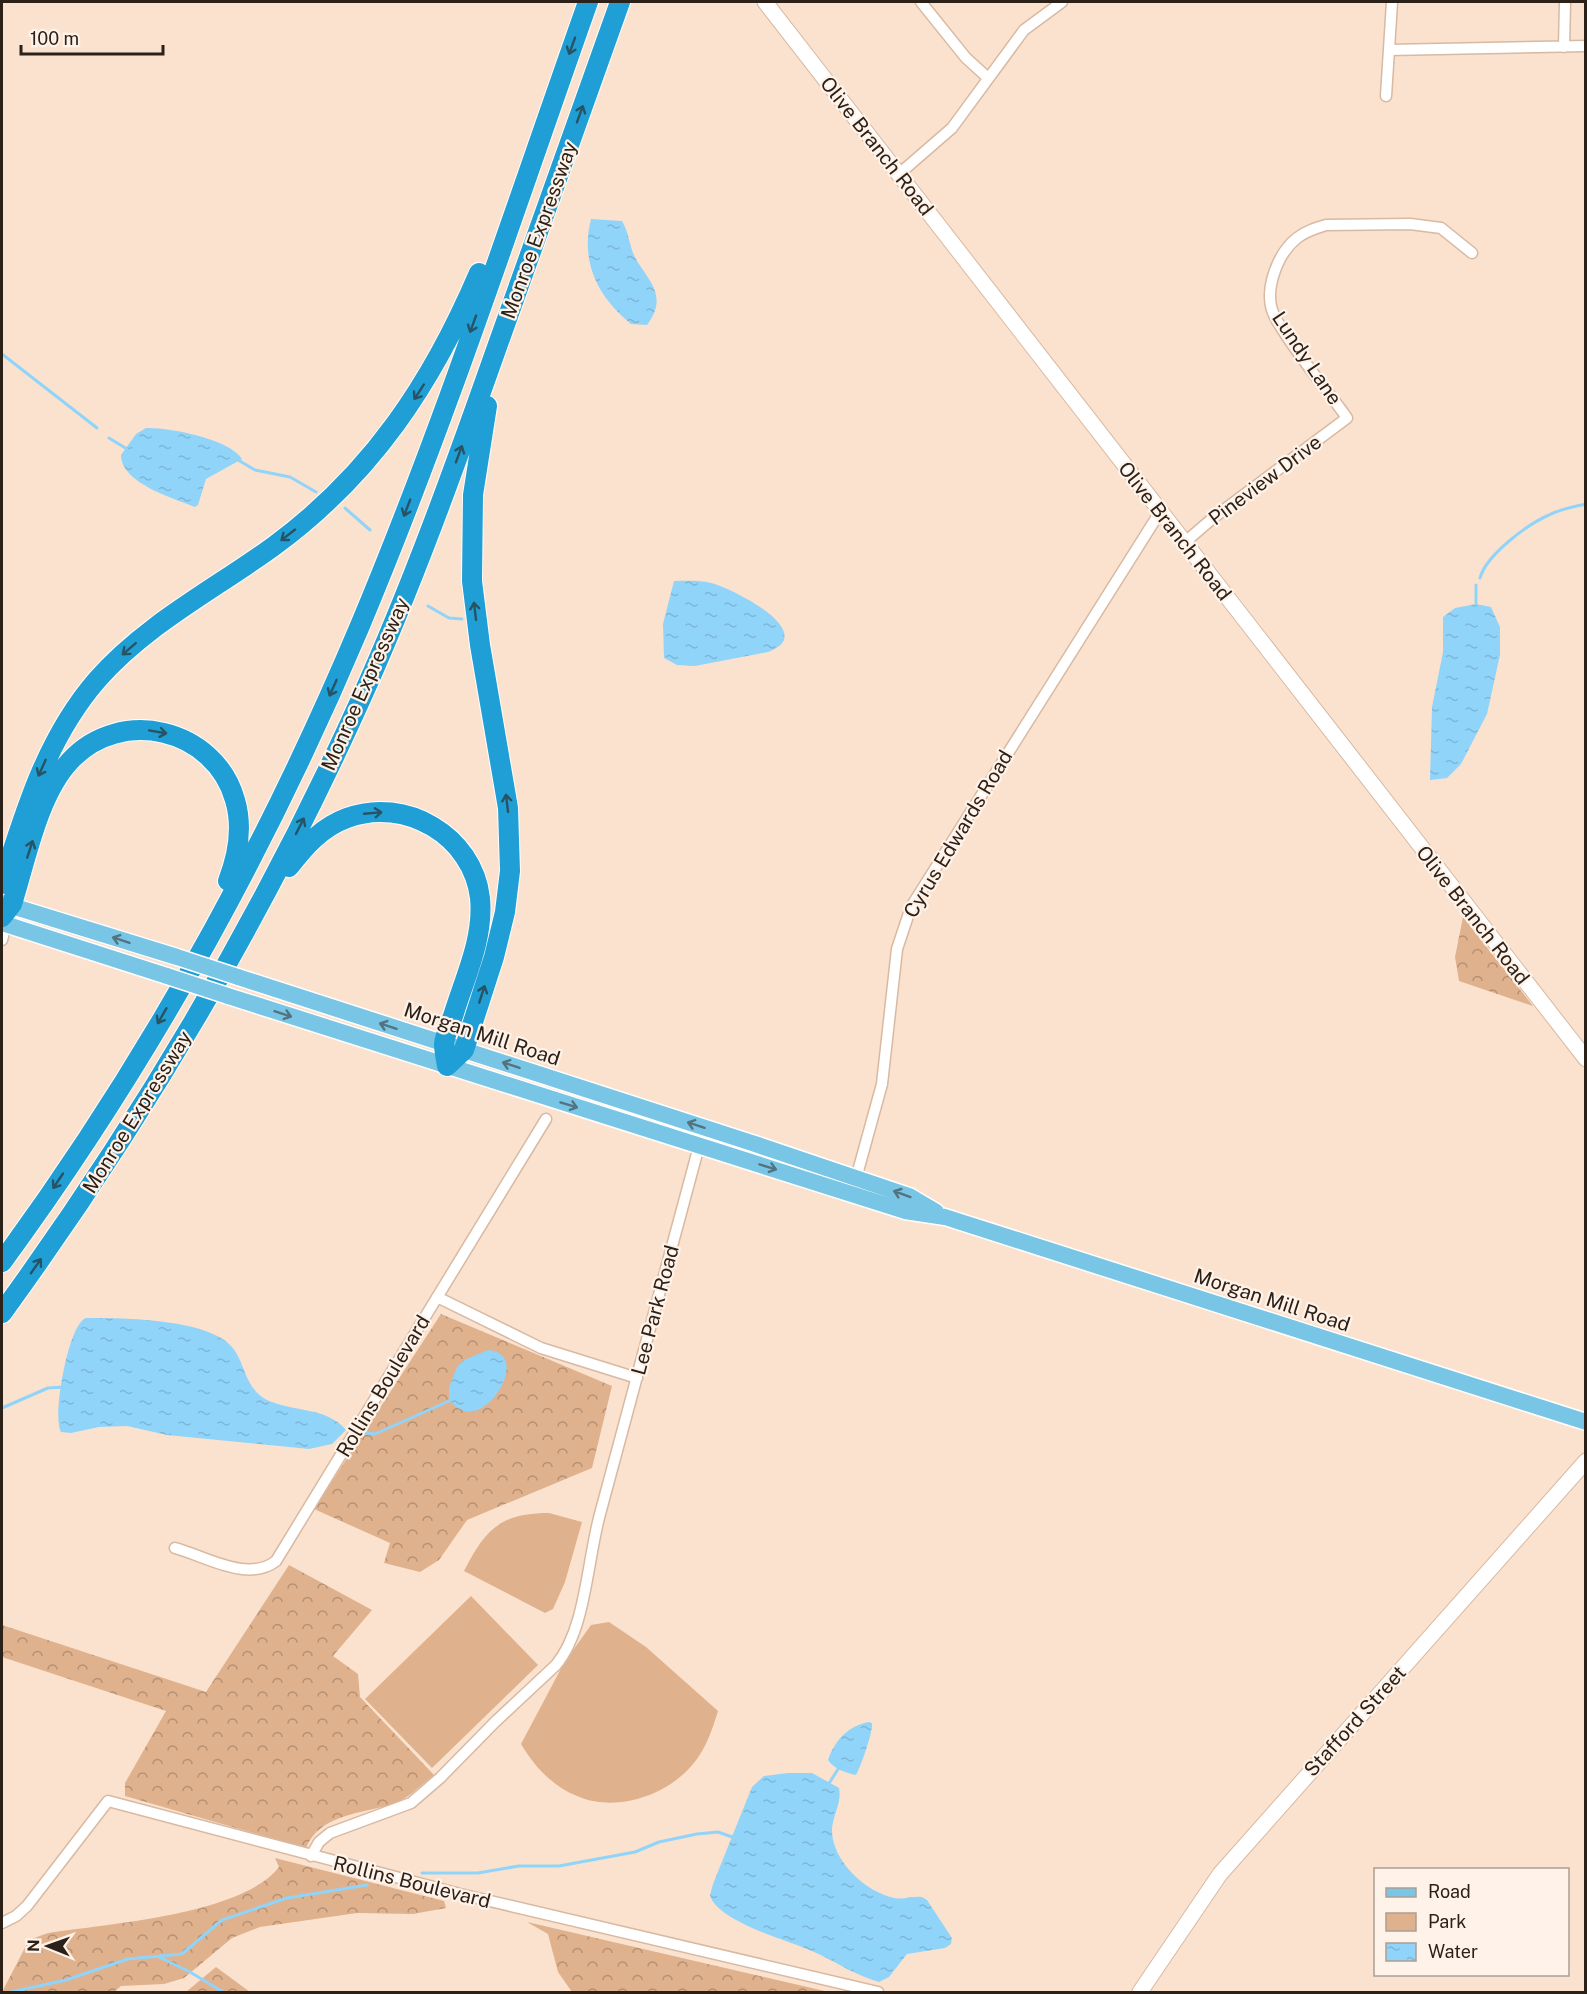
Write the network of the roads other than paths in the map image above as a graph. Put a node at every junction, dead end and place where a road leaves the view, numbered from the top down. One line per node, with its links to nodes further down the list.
1 (588, 2): 12 (highway, Monroe Expressway, one-way to 12)
2 (620, 2): 16 (highway, Monroe Expressway, one-way to 2)
3 (765, 2): 14 (street, Olive Branch Road)
4 (921, 2): 11 (street)
5 (1062, 2): 11 (street)
6 (1392, 2): 10 (street)
7 (1565, 2): 9 (street)
8 (1586, 46): 9 (street)
9 (1564, 47): 10 (street)
10 (1389, 50): 13 (street)
11 (988, 78): 14 (street)
12 (556, 91): 20 (highway, one-way to 20); 23 (highway, Monroe Expressway, one-way to 23)
13 (1386, 96)
14 (899, 174): 18 (street, Olive Branch Road)
15 (1472, 253): 17 (street, Lundy Lane)
16 (518, 287): 22 (highway, Monroe Expressway, one-way to 16); 25 (highway, one-way to 16)
17 (1347, 418): 19 (street, Pineview Drive)
18 (1160, 512): 19 (street, Olive Branch Road); 30 (street, Cyrus Edwards Road)
19 (1184, 543): 26 (street, Olive Branch Road)
20 (2, 884)
21 (4, 918): 23 (highway, one-way to 23); 24 (main road, Morgan Mill Road, one-way to 21, bridge); 27 (main road, Morgan Mill Road, one-way to 27, bridge)
22 (244, 934): 24 (highway, one-way to 24); 33 (highway, Monroe Expressway, one-way to 22)
23 (202, 947): 31 (highway, Monroe Expressway, one-way to 31)
24 (444, 1043): 25 (main road, Morgan Mill Road); 27 (highway)
25 (464, 1050): 27 (highway); 30 (main road, Morgan Mill Road, one-way to 25)
26 (1586, 1059)
27 (447, 1066): 29 (main road, Morgan Mill Road, one-way to 29)
28 (546, 1119): 32 (street, Rollins Boulevard)
29 (699, 1146): 30 (main road, Morgan Mill Road, one-way to 30); 34 (street, Lee Park Road)
30 (853, 1186): 35 (main road, Morgan Mill Road)
31 (2, 1262)
32 (437, 1297): 34 (street); 37 (street, Rollins Boulevard)
33 (2, 1313)
34 (637, 1378): 38 (street, Lee Park Road)
35 (1586, 1422)
36 (1586, 1461): 41 (street, Stafford Street)
37 (175, 1548)
38 (311, 1856): 39 (street, Rollins Boulevard); 40 (street, Rollins Boulevard)
39 (2, 1923)
40 (878, 1992)
41 (1140, 1992)

